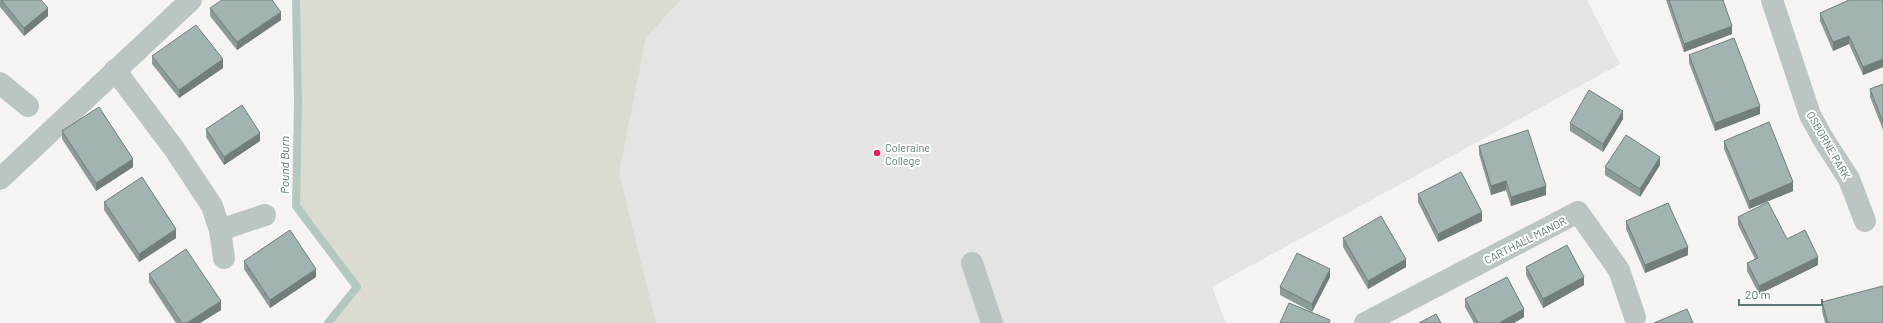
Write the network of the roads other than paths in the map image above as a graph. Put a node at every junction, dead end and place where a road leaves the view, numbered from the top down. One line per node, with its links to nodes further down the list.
1 (191, 0): 3 (street)
2 (1772, 0): 8 (street, OSBORNE PARK)
3 (115, 70): 6 (street); 9 (street)
4 (0, 83): 5 (street)
5 (28, 106)
6 (0, 179)
7 (265, 215): 9 (street)
8 (1865, 221)
9 (220, 230): 10 (street)
10 (224, 258)
11 (972, 263): 13 (street)
12 (1635, 316): 14 (street, CARTHALL MANOR)
13 (992, 323)
14 (1365, 323)

